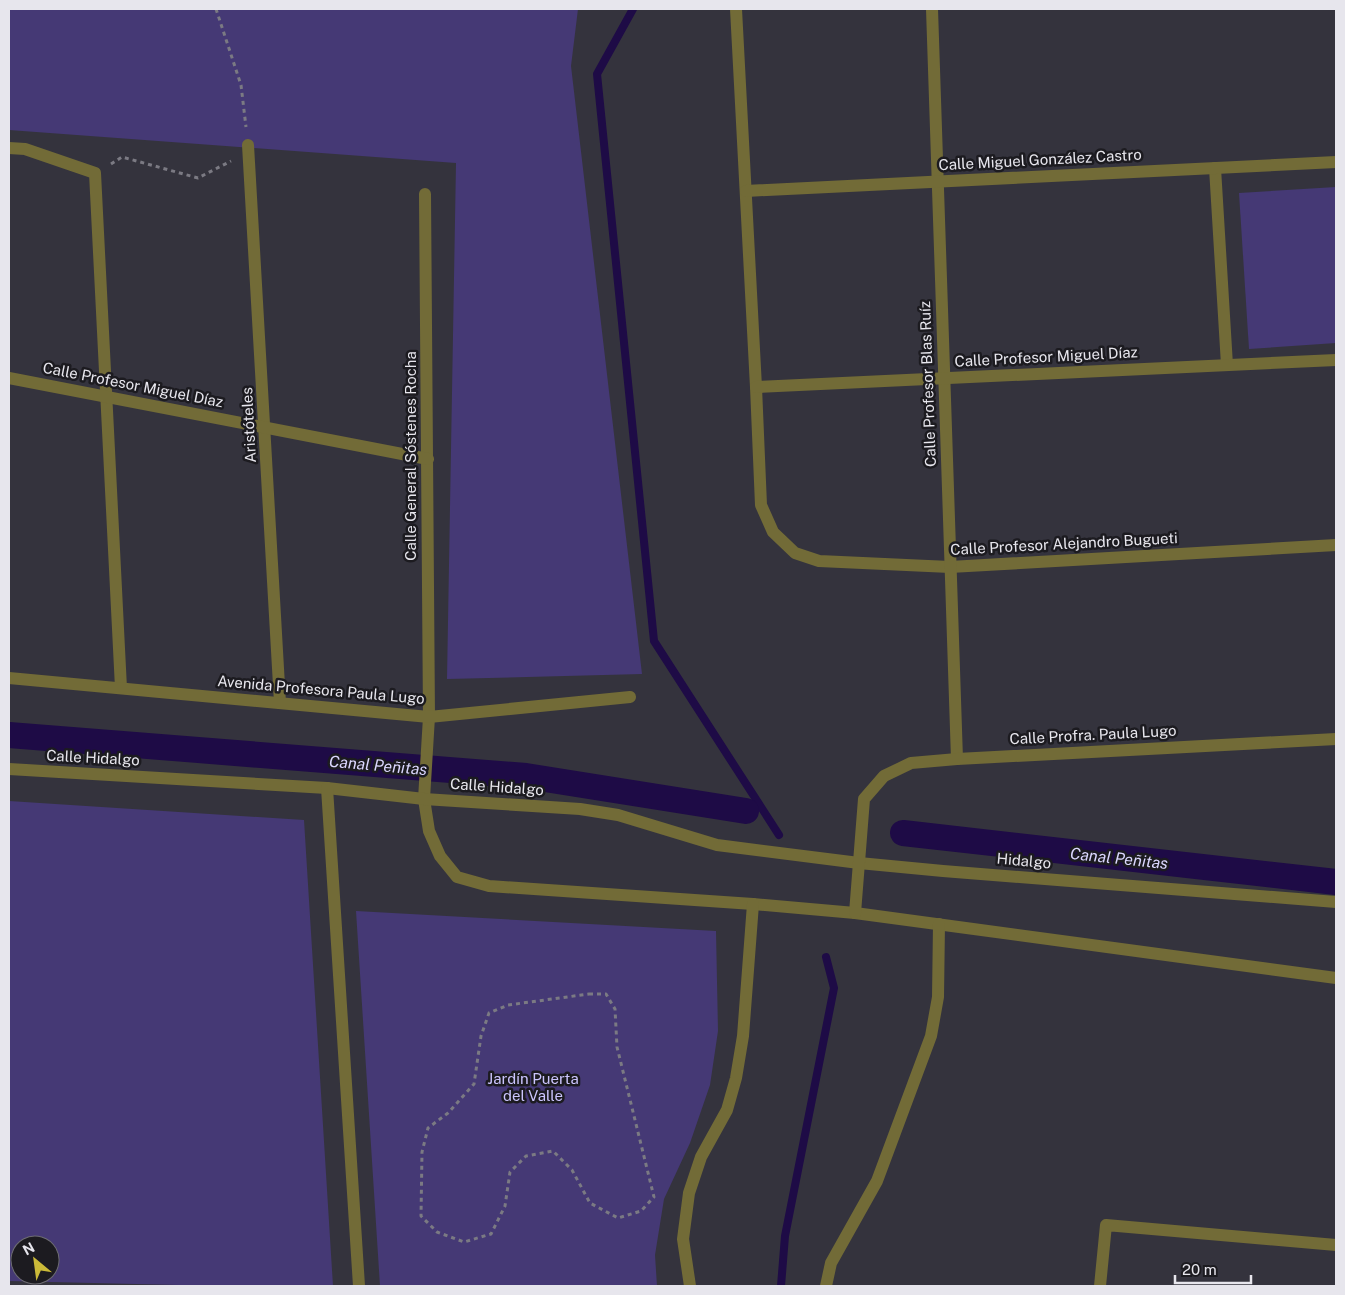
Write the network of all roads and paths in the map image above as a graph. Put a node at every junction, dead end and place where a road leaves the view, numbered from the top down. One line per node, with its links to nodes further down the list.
1 (216, 9): 4 (path)
2 (736, 9): 10 (street)
3 (932, 9): 9 (street, Calle Profesor Blas Ruíz)
4 (248, 145): 8 (path); 18 (street, Aristóteles)
5 (9, 148): 8 (street)
6 (1336, 162): 7 (street, Calle Miguel González Castro)
7 (1215, 168): 9 (street, Calle Miguel González Castro); 13 (street)
8 (95, 173): 17 (street)
9 (938, 181): 10 (street, Calle Miguel González Castro); 15 (street, Calle Profesor Blas Ruíz)
10 (746, 191): 16 (street)
11 (425, 194): 19 (street, Calle General Sóstenes Rocha)
12 (1336, 360): 13 (street, Calle Profesor Miguel Díaz)
13 (1227, 365): 15 (street, Calle Profesor Miguel Díaz)
14 (9, 378): 17 (street, Calle Profesor Miguel Díaz)
15 (944, 378): 16 (street, Calle Profesor Miguel Díaz); 21 (street, Calle Profesor Blas Ruíz)
16 (756, 387): 21 (street, Calle Profesor Alejandro Bugueti)
17 (107, 397): 18 (street, Calle Profesor Miguel Díaz); 23 (street)
18 (266, 427): 19 (street, Calle Profesor Miguel Díaz); 25 (street, Aristóteles)
19 (428, 459): 26 (street, Calle General Sóstenes Rocha)
20 (1336, 545): 21 (street, Calle Profesor Alejandro Bugueti)
21 (950, 567): 28 (street, Calle Profesor Blas Ruíz)
22 (9, 678): 23 (street, Avenida Profesora Paula Lugo)
23 (121, 688): 25 (street, Avenida Profesora Paula Lugo)
24 (630, 697): 26 (street, Avenida Profesora Paula Lugo)
25 (280, 703): 26 (street, Avenida Profesora Paula Lugo)
26 (429, 717): 31 (street)
27 (1336, 739): 28 (street, Calle Profra. Paula Lugo)
28 (957, 759): 32 (street, Calle Profra. Paula Lugo)
29 (9, 769): 30 (street, Calle Hidalgo)
30 (327, 788): 31 (street, Calle Hidalgo); 40 (street)
31 (424, 793): 32 (street, Calle Hidalgo); 34 (street)
32 (859, 862): 33 (street, Hidalgo); 35 (street)
33 (1336, 902)
34 (754, 904): 35 (street); 41 (street)
35 (855, 913): 36 (street)
36 (939, 924): 37 (street); 42 (street)
37 (1336, 978)
38 (589, 994): 38 (path)
39 (1336, 1245): 43 (street)
40 (359, 1286)
41 (690, 1286)
42 (826, 1286)
43 (1100, 1286)

